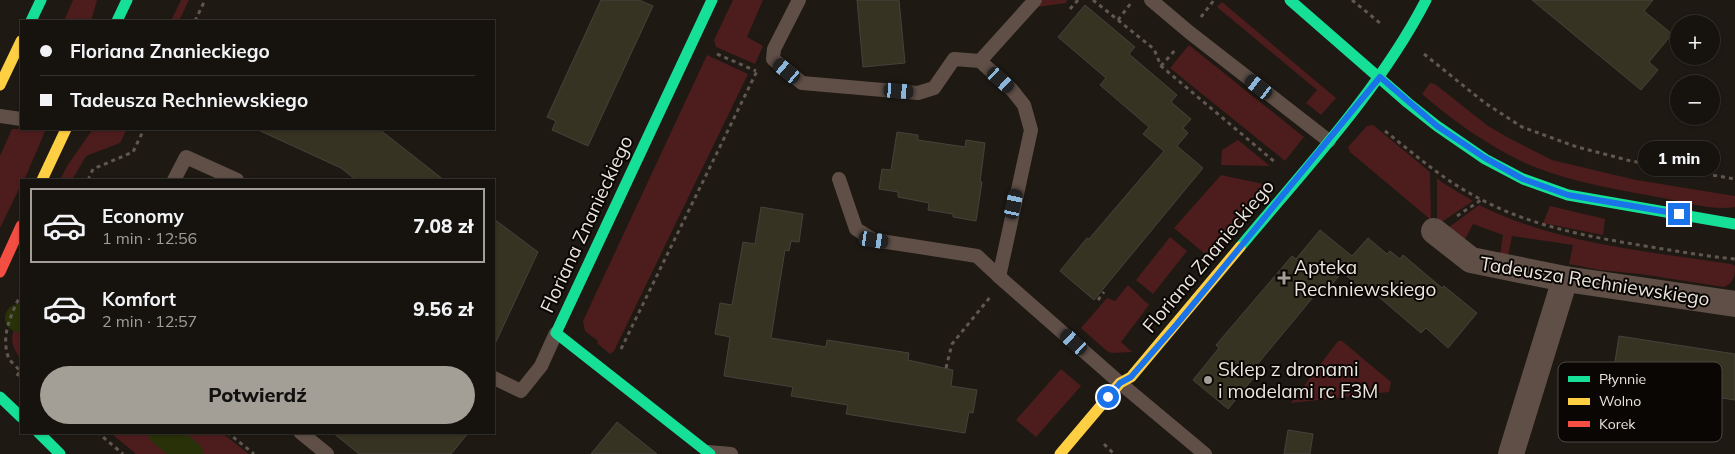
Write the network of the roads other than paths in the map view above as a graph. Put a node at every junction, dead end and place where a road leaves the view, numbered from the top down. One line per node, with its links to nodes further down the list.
1 (41, 0): 9 (street)
2 (127, 0): 10 (street)
3 (712, 0): 30 (street, Floriana Znanieckiego)
4 (799, 0): 12 (lane)
5 (1035, 0): 12 (lane)
6 (1151, 0): 18 (lane)
7 (1290, 0): 13 (street)
8 (1426, 0): 13 (street, Floriana Znanieckiego)
9 (31, 20)
10 (117, 20)
11 (20, 44): 14 (street)
12 (980, 61): 27 (lane)
13 (1380, 77): 18 (street, Floriana Znanieckiego); 23 (street)
14 (0, 85)
15 (0, 116): 16 (lane)
16 (20, 118)
17 (66, 130): 19 (street)
18 (1329, 141): 32 (street, Floriana Znanieckiego)
19 (42, 179)
20 (175, 179): 21 (lane)
21 (235, 179)
22 (839, 179): 27 (lane)
23 (1735, 224)
24 (20, 228): 26 (street)
25 (1434, 231): 28 (street, Tadeusza Rechniewskiego)
26 (0, 272)
27 (999, 277): 32 (lane)
28 (1565, 279): 29 (street, Tadeusza Rechniewskiego); 45 (street)
29 (1735, 304)
30 (556, 334): 31 (lane); 37 (street, Floriana Znanieckiego)
31 (495, 378)
32 (1120, 383): 43 (street, Floriana Znanieckiego); 44 (lane)
33 (0, 397): 34 (street)
34 (20, 416)
35 (40, 434): 39 (street)
36 (302, 434): 40 (lane)
37 (694, 441): 38 (street, Floriana Znanieckiego); 41 (lane)
38 (709, 453): 42 (lane)
39 (60, 454)
40 (327, 454)
41 (685, 454)
42 (731, 454)
43 (1060, 454)
44 (1205, 454)
45 (1511, 454)

